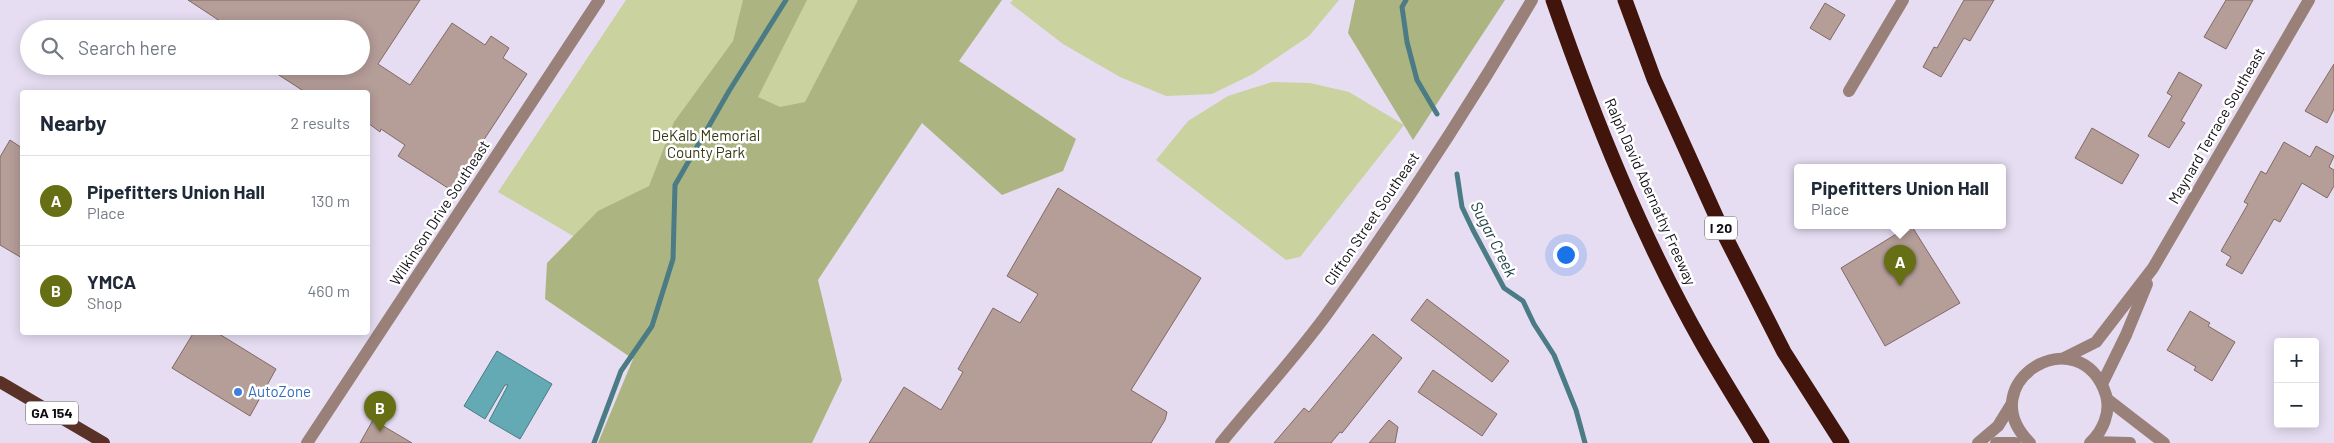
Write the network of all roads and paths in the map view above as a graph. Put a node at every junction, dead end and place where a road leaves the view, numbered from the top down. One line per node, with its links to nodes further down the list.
1 (599, 0): 15 (street, Wilkinson Drive Southeast)
2 (1532, 0): 16 (street, Clifton Street Southeast)
3 (1553, 0): 17 (highway, Ralph David Abernathy Freeway)
4 (1625, 0): 18 (highway, I 20)
5 (1902, 0): 7 (street)
6 (2309, 0): 8 (street, Maynard Terrace Southeast)
7 (1849, 91)
8 (2153, 268): 9 (street, Maynard Terrace Southeast); 11 (street, Maynard Terrace Southeast)
9 (2064, 358): 11 (street); 13 (street, Maynard Terrace Southeast)
10 (0, 382): 14 (main road, GA 154)
11 (2102, 384): 12 (street)
12 (2107, 399): 23 (street); 25 (street)
13 (2012, 405): 19 (street); 22 (street)
14 (104, 443)
15 (307, 443)
16 (1221, 443)
17 (1762, 443)
18 (1842, 443)
19 (1978, 443)
20 (1996, 443): 21 (street)
21 (2015, 443)
22 (2030, 443)
23 (2090, 443): 24 (street)
24 (2130, 443)
25 (2164, 443)

